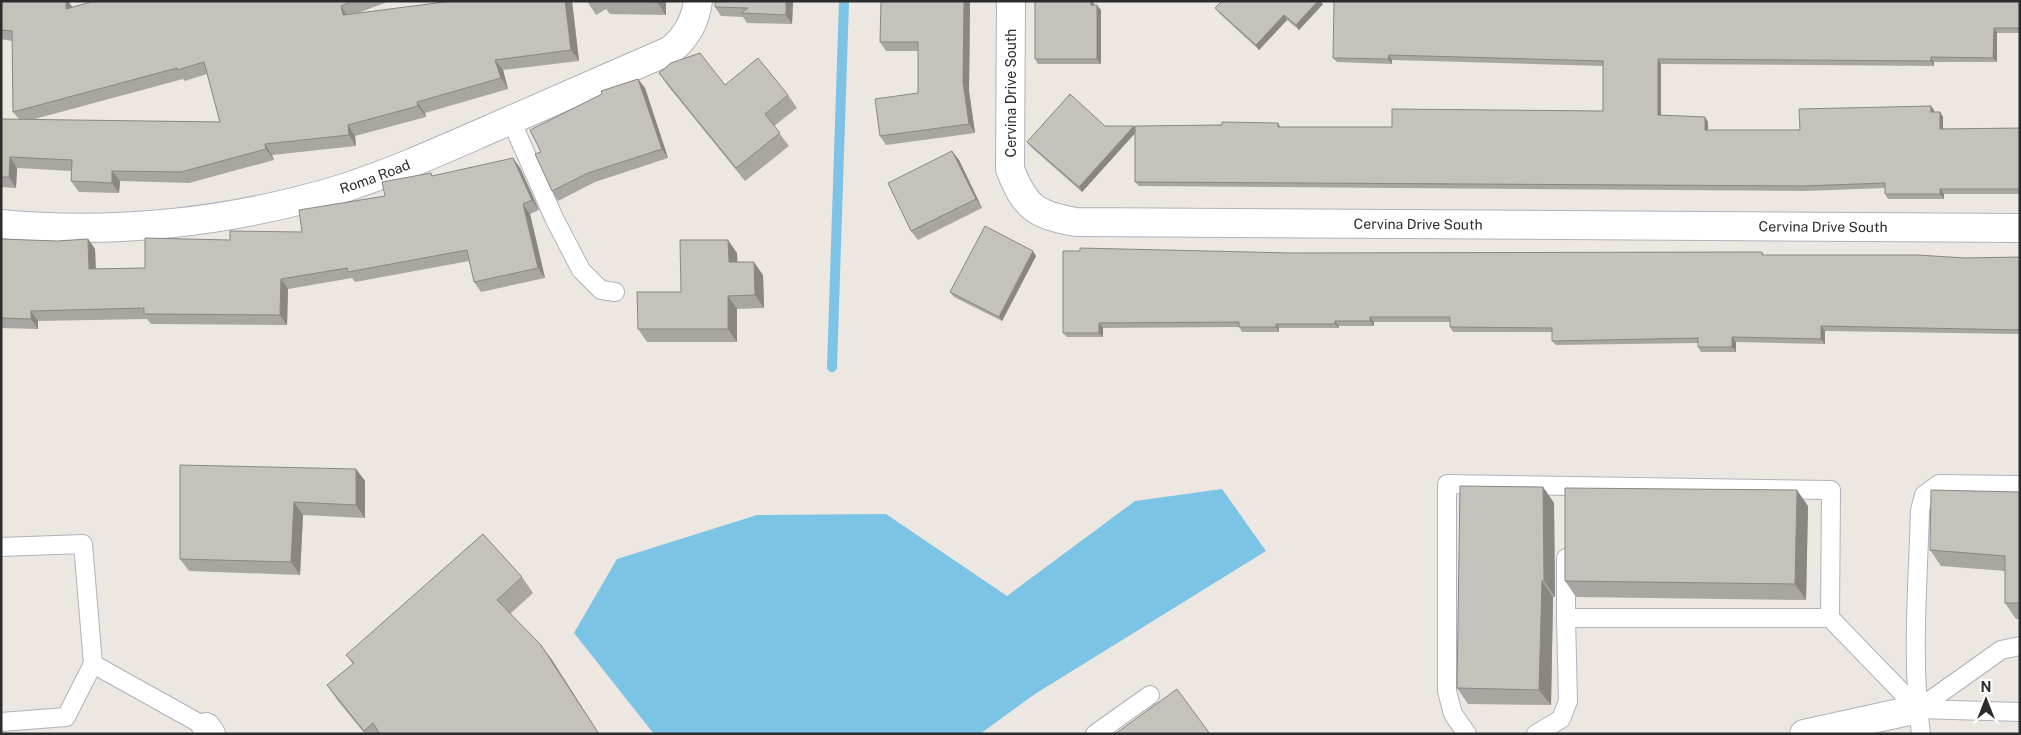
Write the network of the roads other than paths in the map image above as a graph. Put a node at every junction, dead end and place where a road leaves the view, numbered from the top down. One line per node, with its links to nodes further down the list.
1 (698, 1): 3 (street, Roma Road)
2 (1011, 1): 5 (street, Cervina Drive South)
3 (512, 120): 4 (street, Roma Road); 6 (lane)
4 (1, 224)
5 (2020, 228)
6 (615, 292)
7 (2020, 485): 18 (lane)
8 (1565, 486): 9 (lane); 13 (lane); 22 (lane)
9 (1566, 504)
10 (1566, 542): 12 (lane)
11 (1, 547): 15 (lane)
12 (1566, 618): 13 (lane); 23 (lane)
13 (1830, 618): 18 (lane)
14 (2020, 646): 18 (lane)
15 (93, 664): 19 (lane); 20 (lane)
16 (1150, 695): 21 (lane)
17 (2020, 712): 18 (lane)
18 (1919, 721): 24 (street)
19 (1, 722)
20 (208, 730)
21 (1095, 734)
22 (1467, 734)
23 (1536, 734)
24 (1804, 734)

